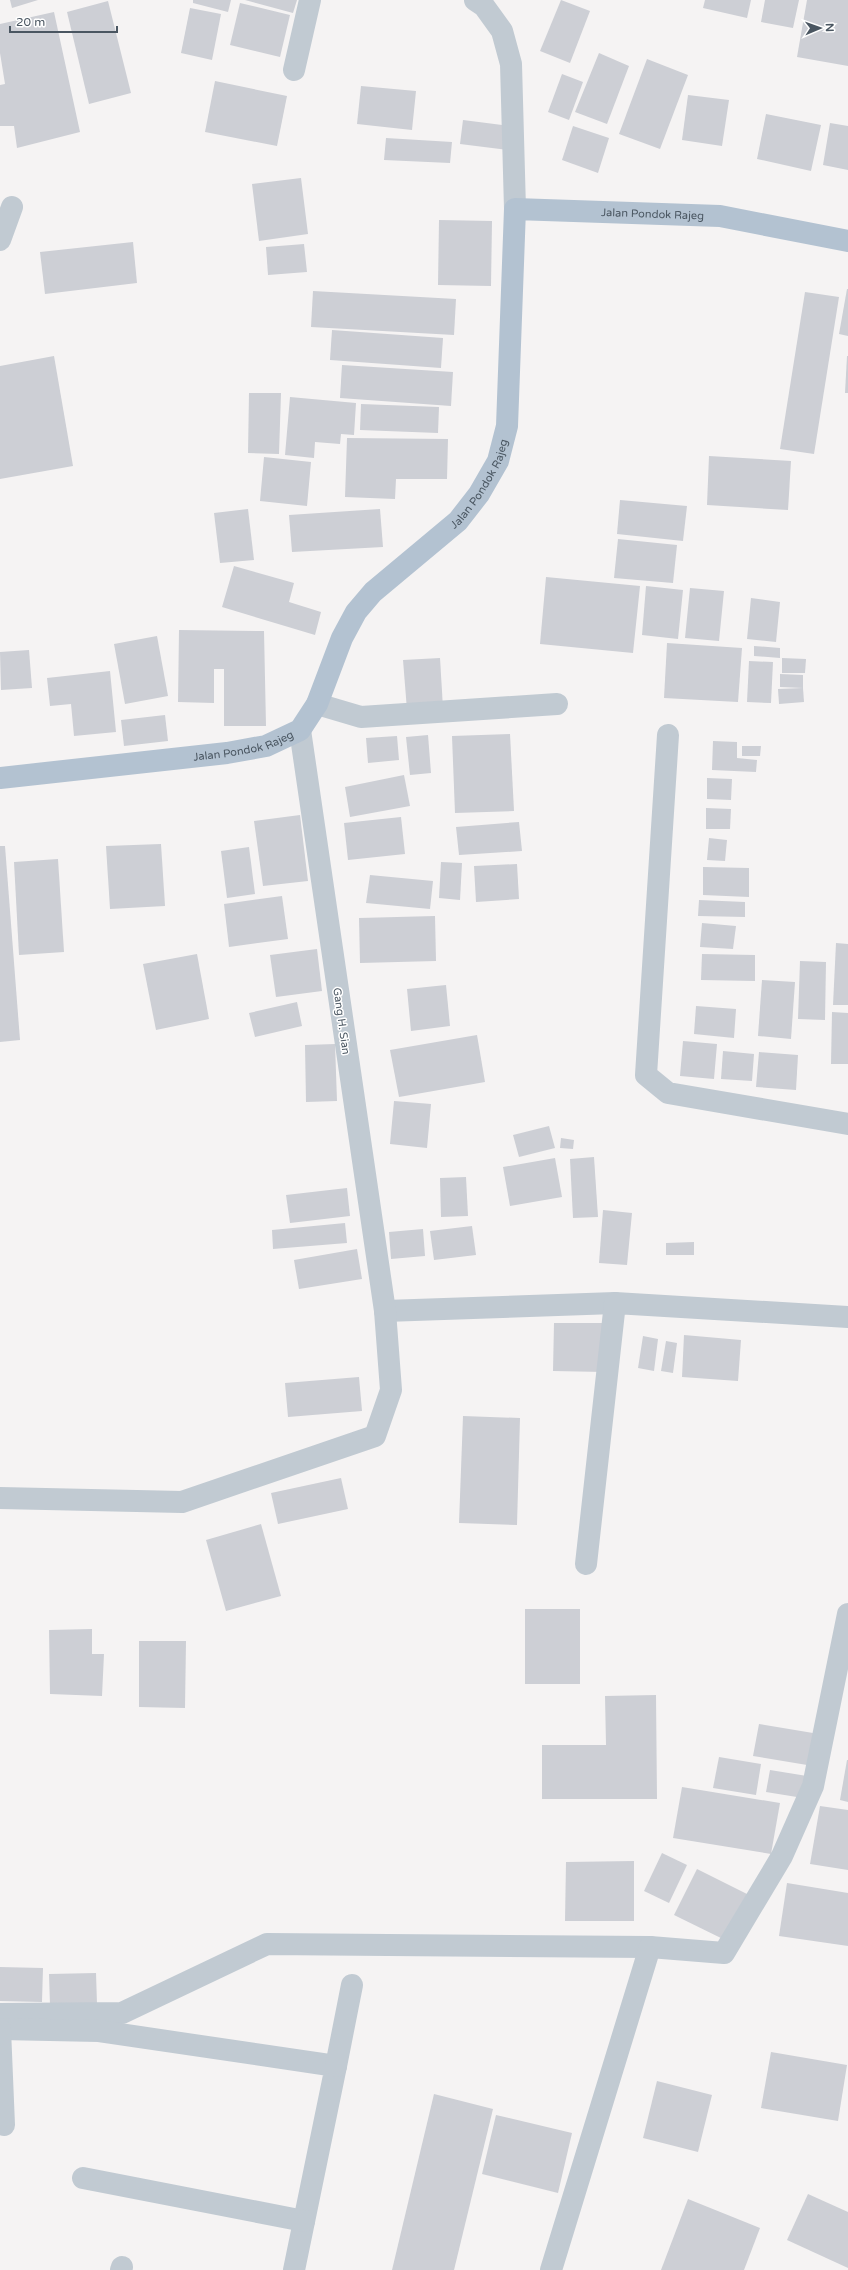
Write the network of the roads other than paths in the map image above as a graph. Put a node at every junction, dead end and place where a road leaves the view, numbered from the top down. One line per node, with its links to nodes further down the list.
1 (310, 0): 3 (street)
2 (475, 0): 5 (street)
3 (294, 70)
4 (12, 207): 6 (street)
5 (515, 209): 7 (main road, Jalan Pondok Rajeg); 8 (main road, Jalan Pondok Rajeg)
6 (0, 240)
7 (848, 241)
8 (317, 704): 9 (street); 10 (main road, Jalan Pondok Rajeg)
9 (557, 704)
10 (300, 730): 12 (main road, Jalan Pondok Rajeg); 15 (street, Gang H. Sian)
11 (668, 735): 13 (street)
12 (0, 778)
13 (848, 1124)
14 (615, 1303): 15 (street); 16 (street); 18 (street)
15 (385, 1312): 17 (street, Gang H. Sian)
16 (848, 1317)
17 (0, 1498)
18 (586, 1564)
19 (848, 1614): 20 (street)
20 (650, 1947): 22 (street); 29 (street)
21 (352, 1985): 24 (street)
22 (0, 2014)
23 (0, 2029): 24 (street); 25 (street)
24 (336, 2066): 27 (street)
25 (4, 2125)
26 (83, 2178): 27 (street)
27 (304, 2221): 28 (street)
28 (294, 2270)
29 (550, 2270)

